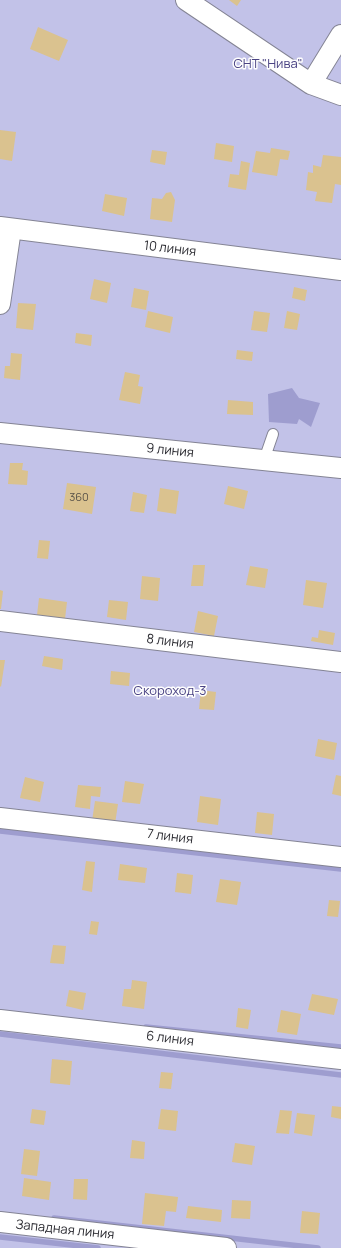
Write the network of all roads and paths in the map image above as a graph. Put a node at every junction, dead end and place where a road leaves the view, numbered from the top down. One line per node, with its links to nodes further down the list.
1 (186, 0): 3 (street)
2 (341, 35): 3 (street)
3 (311, 84): 4 (street)
4 (341, 95)
5 (5, 228): 6 (street, 10 линия); 7 (street)
6 (341, 270)
7 (0, 304)
8 (0, 433): 10 (street, 9 линия)
9 (273, 434): 10 (lane)
10 (264, 460): 11 (street, 9 линия)
11 (341, 468)
12 (0, 621): 13 (street, 8 линия)
13 (341, 662)
14 (0, 818): 15 (street, 7 линия)
15 (341, 857)
16 (0, 1020): 17 (street, 6 линия)
17 (341, 1059)
18 (0, 1222): 19 (street, Западная линия)
19 (226, 1248)

